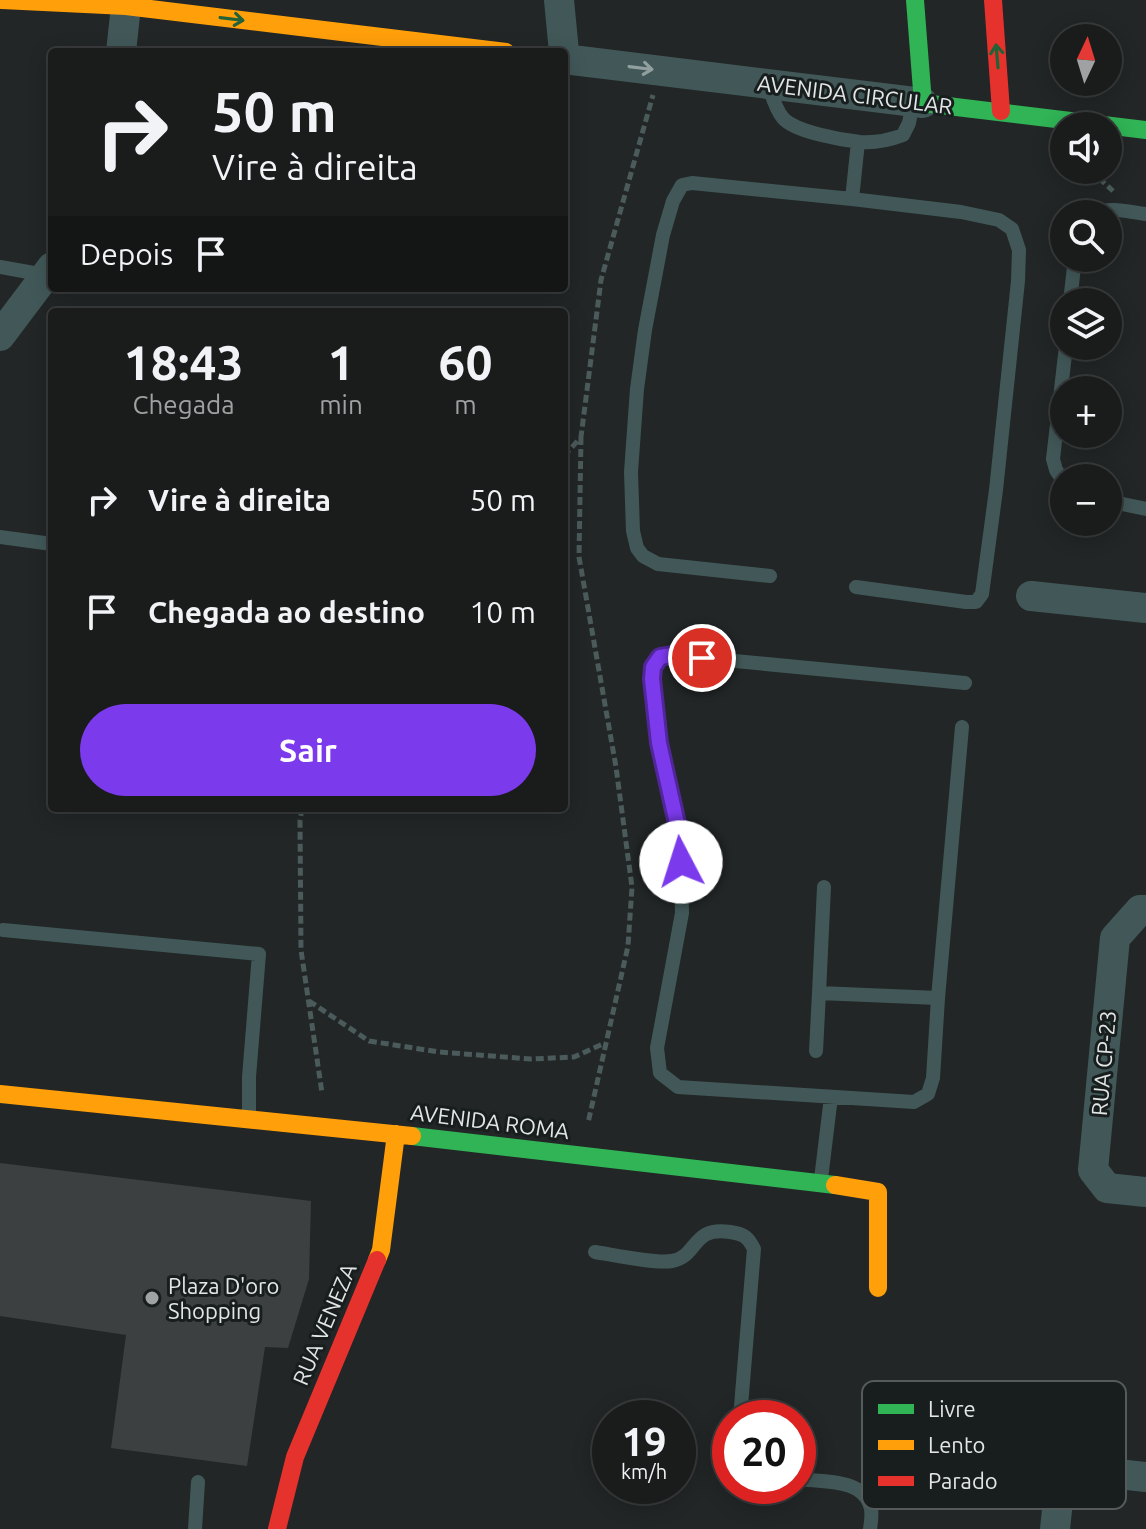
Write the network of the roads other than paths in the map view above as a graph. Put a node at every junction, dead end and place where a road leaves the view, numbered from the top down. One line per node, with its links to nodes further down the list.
1 (2, 0): 5 (street)
2 (559, 0): 8 (street)
3 (915, 0): 11 (street)
4 (993, 0): 12 (street, one-way to 4)
5 (126, 3): 6 (street); 7 (street, one-way to 7)
6 (121, 48)
7 (475, 48)
8 (563, 48)
9 (568, 57): 10 (street, AVENIDA CIRCULAR, one-way to 10)
10 (768, 84): 11 (street, AVENIDA CIRCULAR); 14 (lane)
11 (918, 102): 12 (street, AVENIDA CIRCULAR); 14 (lane)
12 (1001, 111): 13 (street, AVENIDA CIRCULAR)
13 (1146, 130)
14 (858, 142): 15 (lane)
15 (852, 199): 27 (lane); 28 (lane)
16 (1122, 211): 17 (lane)
17 (1146, 214)
18 (0, 267): 19 (lane)
19 (48, 271): 20 (street)
20 (0, 336)
21 (1064, 360): 22 (lane)
22 (1054, 464)
23 (1122, 504): 24 (lane)
24 (1146, 509)
25 (0, 537): 26 (lane)
26 (48, 543)
27 (770, 576)
28 (856, 587)
29 (1031, 596): 30 (street)
30 (1146, 608)
31 (965, 683): 40 (lane)
32 (962, 727): 37 (lane)
33 (824, 887): 36 (lane)
34 (1146, 910): 44 (street, RUA CP-23)
35 (3, 930): 41 (lane)
36 (819, 993): 37 (lane); 38 (lane)
37 (938, 998): 40 (lane)
38 (816, 1051)
39 (0, 1094): 41 (street, AVENIDA ROMA)
40 (831, 1097): 43 (lane)
41 (249, 1119): 42 (street, AVENIDA ROMA)
42 (396, 1134): 43 (street, AVENIDA ROMA); 56 (street, RUA VENEZA)
43 (821, 1183): 46 (street, AVENIDA ROMA)
44 (1146, 1192)
45 (595, 1252): 47 (lane)
46 (878, 1288)
47 (741, 1400)
48 (1126, 1475): 49 (street)
49 (1146, 1477)
50 (816, 1481): 52 (lane)
51 (198, 1482): 55 (lane)
52 (862, 1493)
53 (871, 1509): 57 (lane)
54 (1057, 1509): 58 (street)
55 (195, 1529)
56 (277, 1529)
57 (870, 1529)
58 (1055, 1529)

